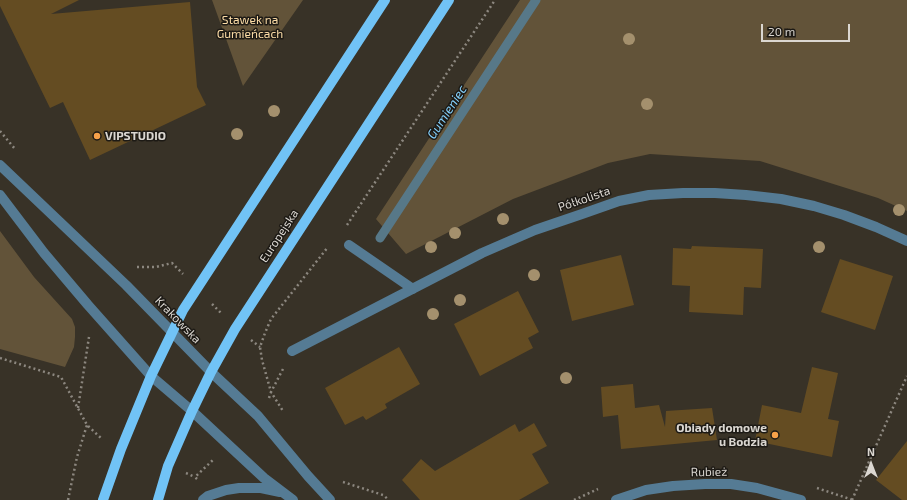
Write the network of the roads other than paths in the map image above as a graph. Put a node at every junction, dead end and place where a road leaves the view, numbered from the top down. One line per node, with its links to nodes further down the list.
1 (385, 0): 8 (main road)
2 (449, 0): 10 (main road, Europejska)
3 (0, 165): 8 (street, Krakowska)
4 (0, 195): 11 (street)
5 (907, 241): 7 (street, Półkolista)
6 (350, 245): 7 (street)
7 (413, 289): 9 (street, Półkolista)
8 (172, 332): 10 (street, Krakowska); 11 (main road)
9 (292, 351)
10 (211, 372): 12 (main road, Europejska); 17 (street, Krakowska)
11 (151, 376): 12 (street); 14 (main road)
12 (192, 411): 13 (street); 15 (main road, Europejska)
13 (290, 498): 16 (street)
14 (103, 500)
15 (158, 500)
16 (203, 500)
17 (330, 500)
18 (616, 500): 19 (street, Rubież)
19 (801, 500)

